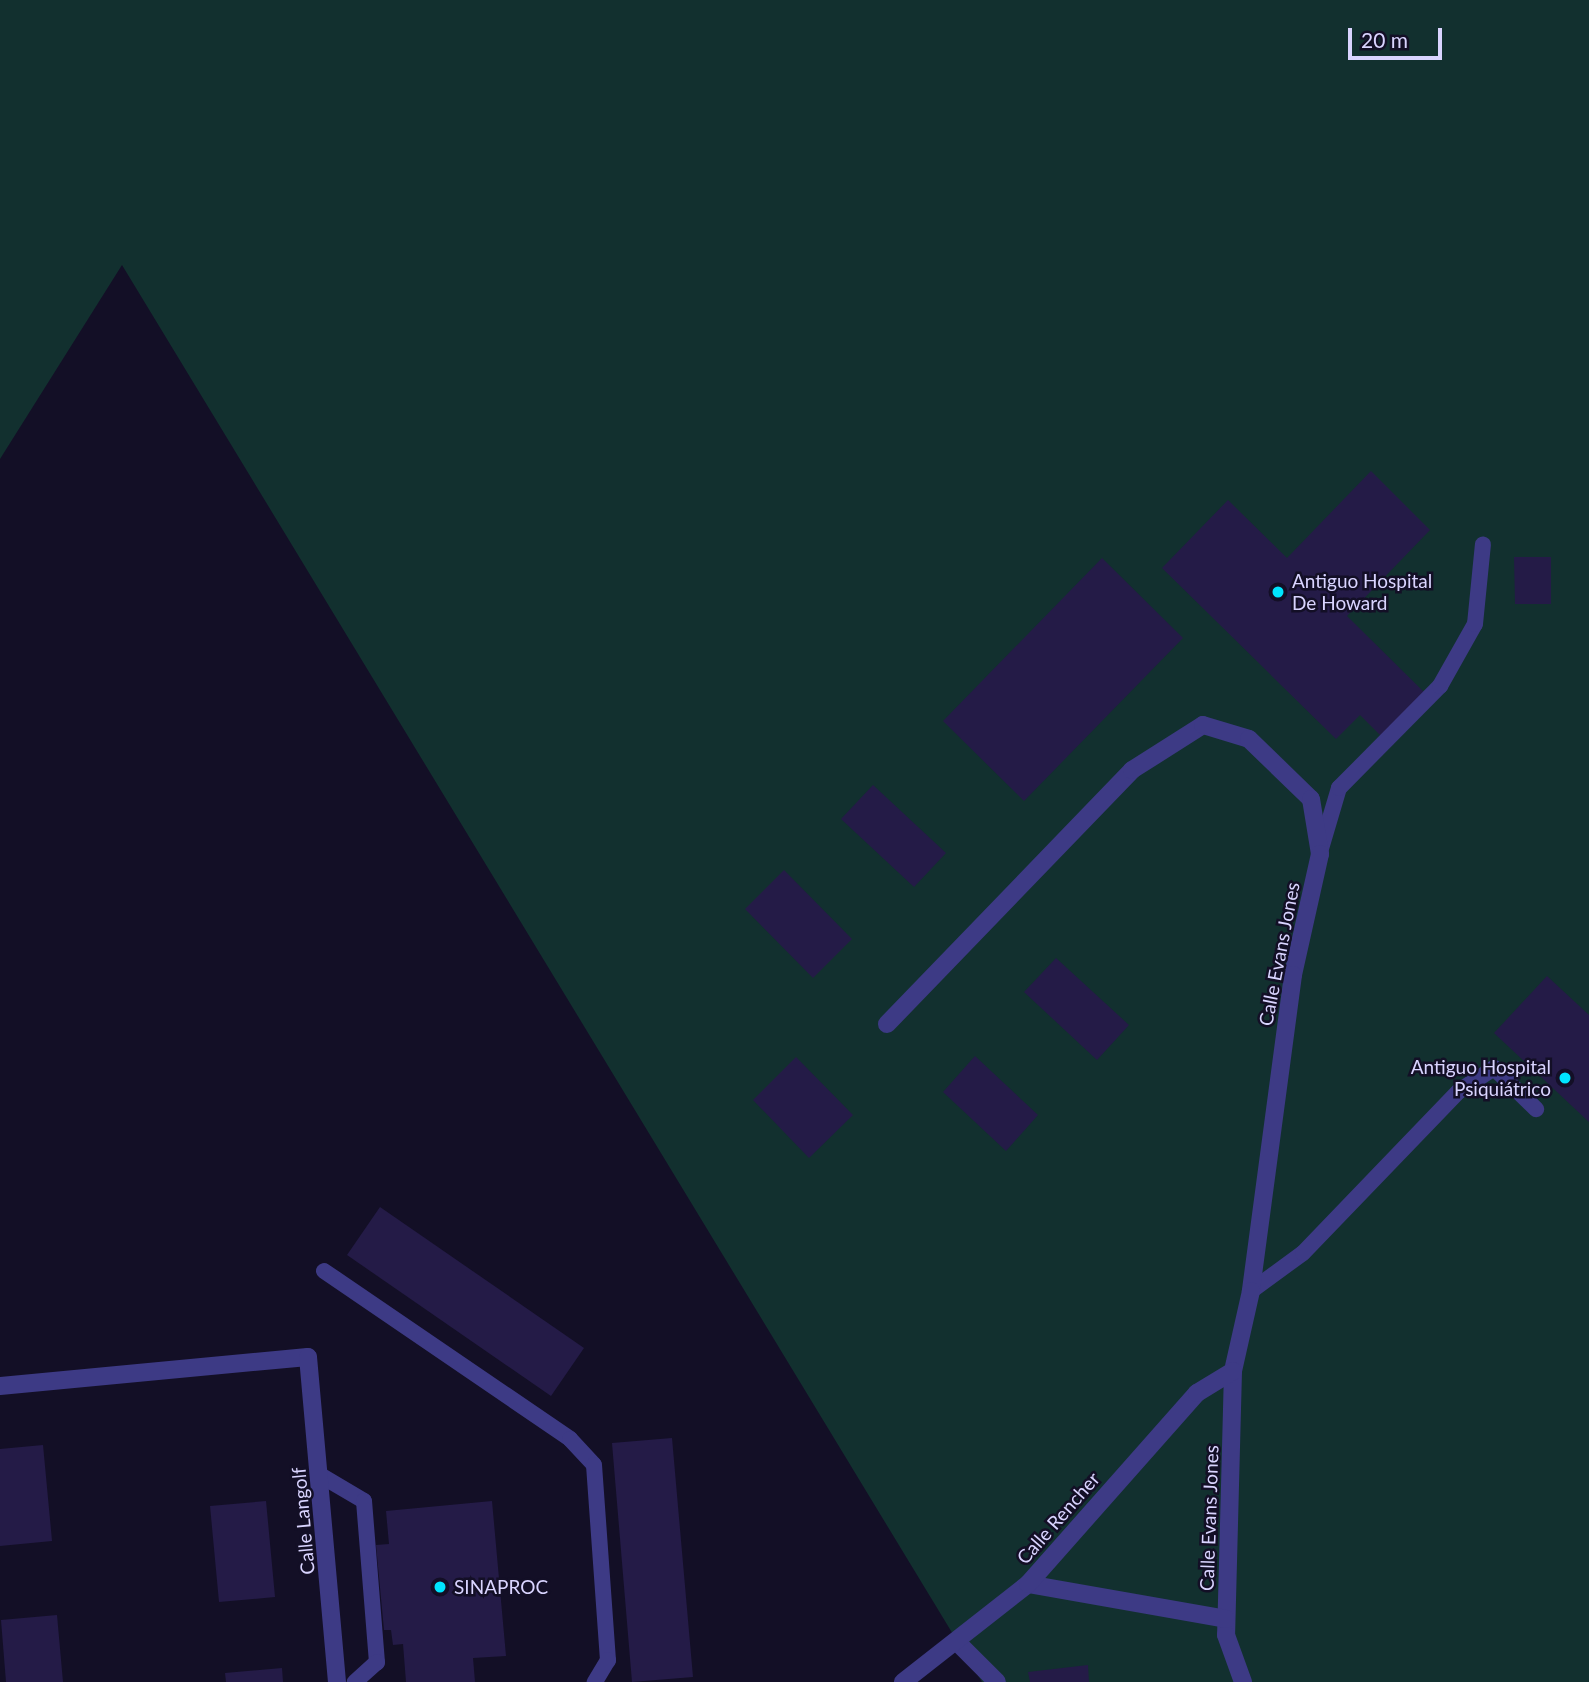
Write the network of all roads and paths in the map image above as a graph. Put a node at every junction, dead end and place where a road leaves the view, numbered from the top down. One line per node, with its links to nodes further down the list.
1 (1483, 544): 2 (lane)
2 (1320, 854): 3 (street, Calle Evans Jones); 6 (street, Calle Evans Jones)
3 (887, 1024)
4 (1535, 1109): 6 (lane)
5 (324, 1270): 15 (lane)
6 (1251, 1291): 7 (street, Calle Evans Jones)
7 (1233, 1371): 10 (street, Calle Rencher); 11 (street, Calle Evans Jones)
8 (0, 1386): 9 (street, Calle Langolf)
9 (320, 1475): 13 (street, Calle Langolf); 14 (lane)
10 (1028, 1584): 11 (street); 12 (street, Calle Rencher)
11 (1226, 1619): 18 (street, Calle Evans Jones)
12 (958, 1643): 16 (street, Calle Rencher); 17 (street)
13 (337, 1682)
14 (355, 1682)
15 (595, 1682)
16 (903, 1682)
17 (997, 1682)
18 (1242, 1682)

